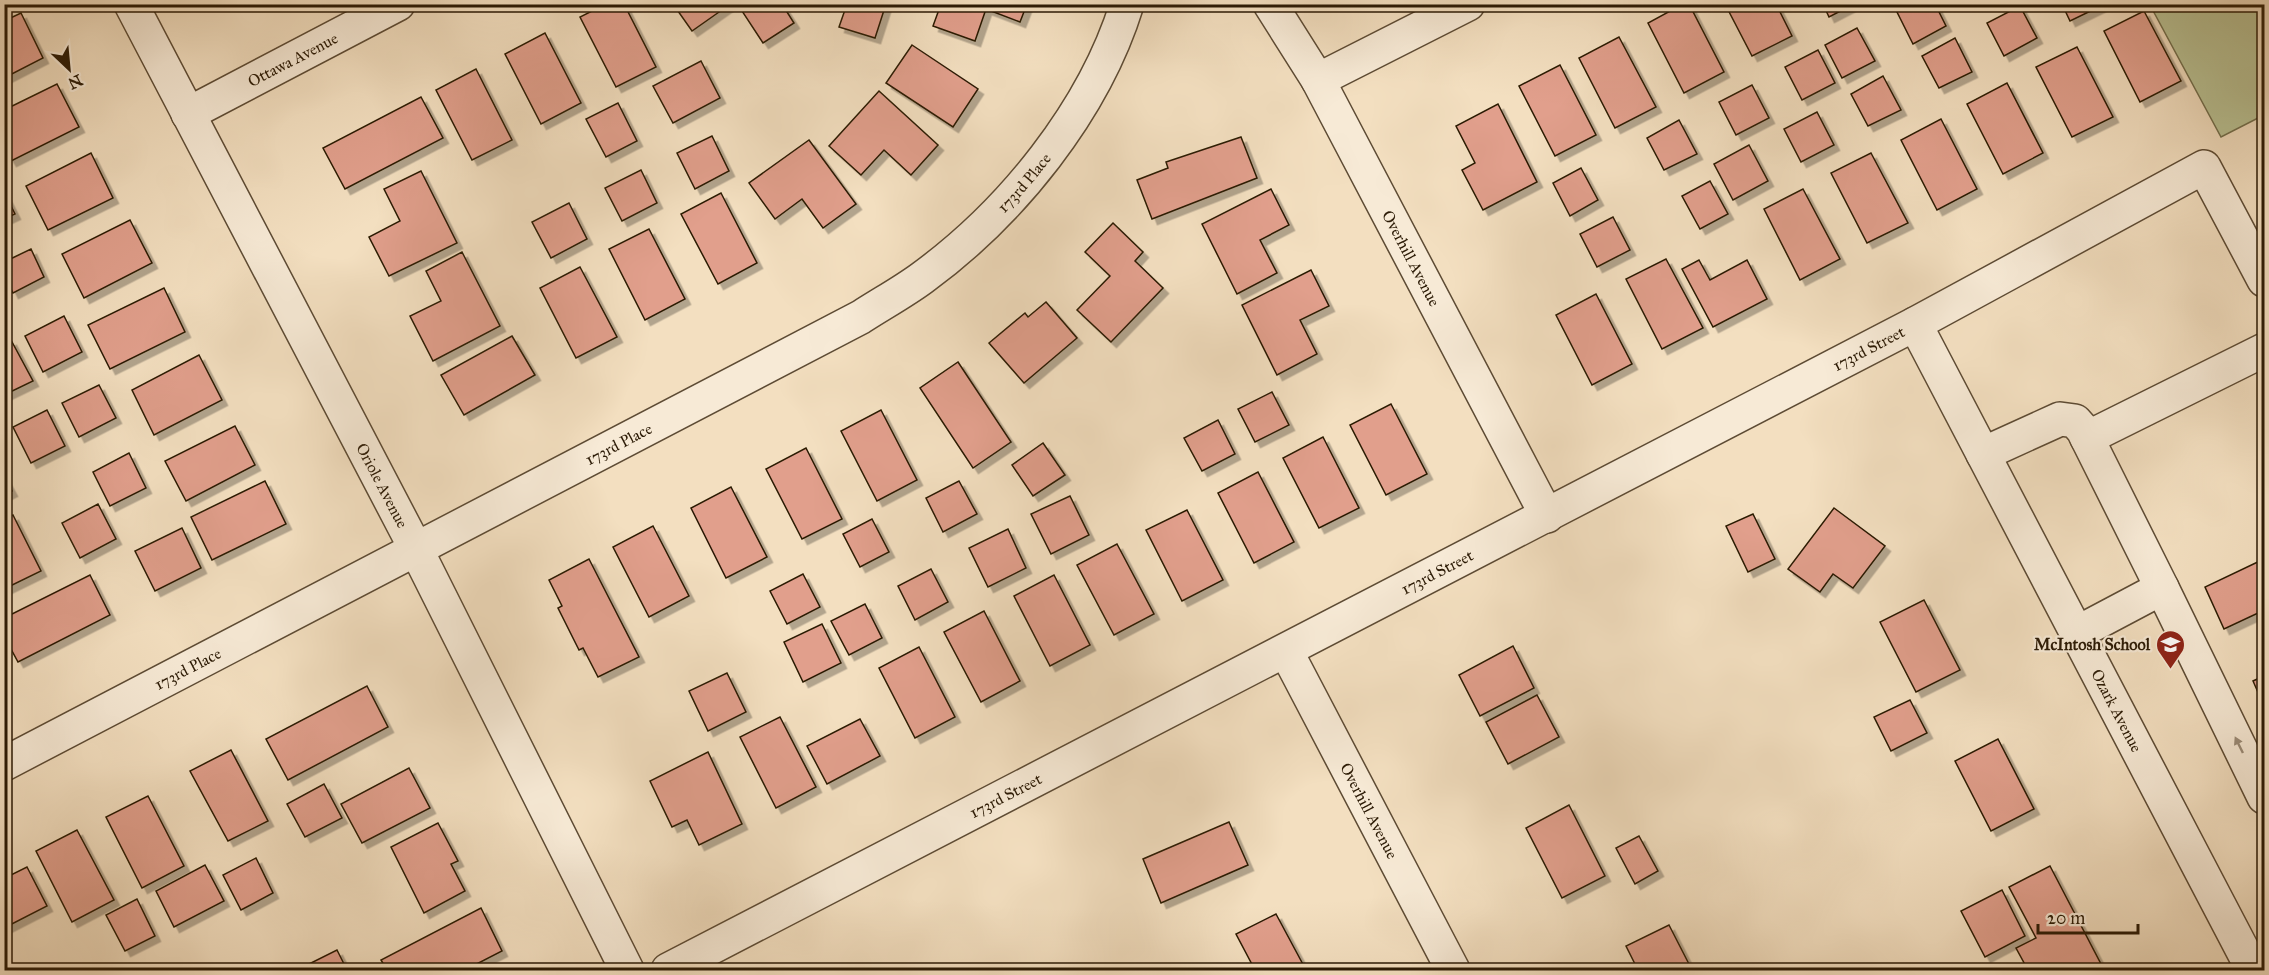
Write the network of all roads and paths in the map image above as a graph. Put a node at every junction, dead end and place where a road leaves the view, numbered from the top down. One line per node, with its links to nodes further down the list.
1 (131, 4): 7 (street, Oriole Avenue)
2 (398, 4): 7 (street, Ottawa Avenue)
3 (1127, 4): 14 (street, 173rd Place)
4 (1270, 4): 6 (street, Overhill Avenue)
5 (1468, 4): 6 (street)
6 (1318, 80): 13 (street, Overhill Avenue)
7 (188, 114): 14 (street, Oriole Avenue)
8 (2265, 280): 9 (street, 173rd Street)
9 (1915, 324): 12 (street, Ozark Avenue); 13 (street, 173rd Street)
10 (2265, 350): 11 (street)
11 (2087, 438): 12 (street); 15 (street)
12 (1983, 454): 16 (street, Ozark Avenue)
13 (1547, 516): 17 (street, 173rd Street)
14 (417, 551): 18 (street, 173rd Place); 20 (street, Oriole Avenue)
15 (2162, 588): 16 (street); 19 (street, one-way to 15)
16 (2077, 633): 23 (street, Ozark Avenue)
17 (1287, 651): 21 (street, 173rd Street); 22 (street, Overhill Avenue)
18 (4, 764)
19 (2265, 797)
20 (627, 970)
21 (668, 970)
22 (1453, 970)
23 (2253, 970)

